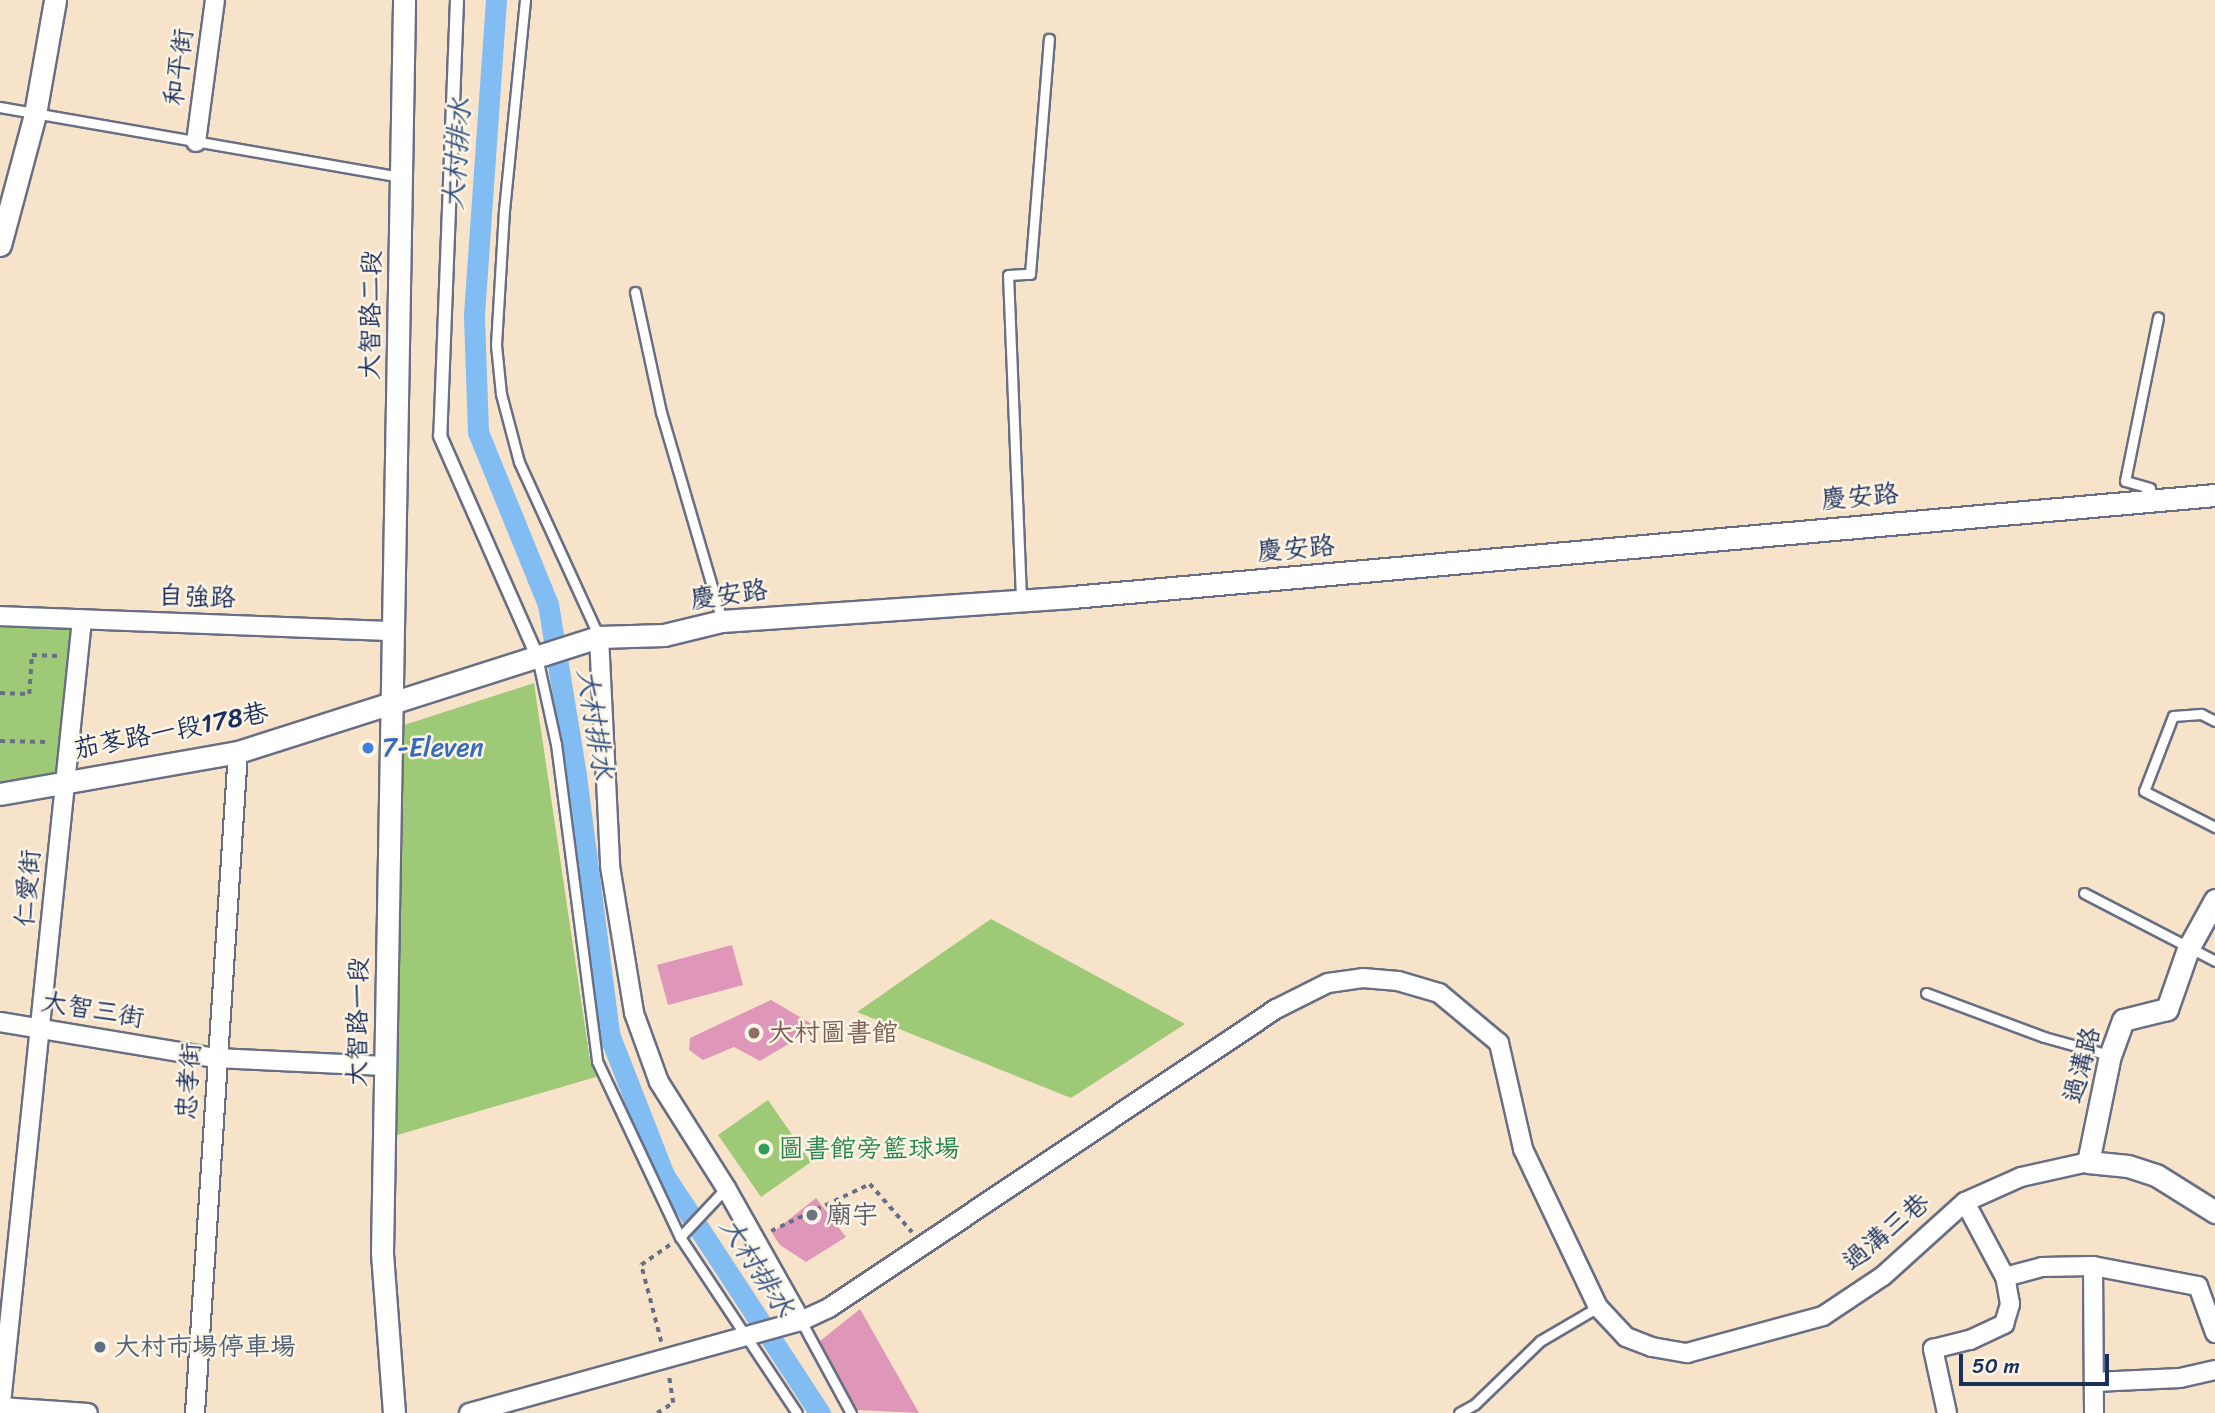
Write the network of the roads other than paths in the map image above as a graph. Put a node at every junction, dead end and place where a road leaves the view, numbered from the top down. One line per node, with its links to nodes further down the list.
1 (55, 0): 8 (street)
2 (215, 0): 9 (street, 和平街)
3 (404, 0): 10 (street, 大智路二段)
4 (457, 0): 22 (street)
5 (525, 0): 21 (lane)
6 (1049, 39): 16 (lane)
7 (0, 107): 8 (lane)
8 (35, 114): 9 (lane); 11 (street)
9 (196, 142): 10 (lane)
10 (401, 177): 20 (street, 大智路二段)
11 (0, 245)
12 (635, 292): 19 (lane)
13 (2158, 317): 15 (lane)
14 (2215, 495): 15 (street, 慶安路)
15 (2144, 501): 16 (street, 慶安路)
16 (1021, 598): 19 (street, 慶安路)
17 (0, 616): 18 (street, 自強路)
18 (82, 619): 20 (street, 自強路); 26 (street, 仁愛街)
19 (722, 621): 21 (street, 慶安路)
20 (393, 631): 23 (street, 大智路一段)
21 (590, 641): 22 (street, 慶安路); 40 (street)
22 (542, 654): 23 (street, 慶安路); 43 (lane)
23 (391, 703): 25 (street, 茄苳路一段178巷); 38 (street, 大智路一段)
24 (2215, 721): 28 (lane)
25 (238, 751): 26 (street, 茄苳路一段178巷); 37 (street, 忠孝街)
26 (64, 781): 27 (street, 茄苳路一段178巷); 35 (street, 仁愛街)
27 (0, 794)
28 (2215, 827)
29 (2084, 893): 31 (lane)
30 (2215, 900): 31 (street, 過溝路)
31 (2189, 949): 32 (lane); 36 (street, 過溝路)
32 (2215, 961)
33 (1926, 993): 36 (lane)
34 (0, 1022): 35 (street, 大智三街)
35 (41, 1026): 37 (street, 大智三街); 53 (street, 仁愛街)
36 (2110, 1055): 39 (street, 過溝路)
37 (216, 1058): 38 (street, 大智三街); 55 (street, 忠孝街)
38 (385, 1066): 56 (street, 大智路一段)
39 (2088, 1162): 41 (street, 過溝三巷); 42 (street, 過溝三巷)
40 (726, 1188): 43 (lane); 48 (street)
41 (1965, 1202): 45 (street); 47 (street, 過溝三巷)
42 (2215, 1212)
43 (680, 1237): 50 (lane)
44 (2093, 1266): 45 (street); 46 (street); 52 (street)
45 (2005, 1276): 61 (street)
46 (2211, 1299): 49 (street)
47 (1598, 1307): 48 (street, 過溝三巷); 60 (lane)
48 (801, 1321): 50 (street, 過溝三巷); 59 (lane)
49 (2215, 1333)
50 (751, 1339): 57 (street, 過溝三巷); 58 (lane)
51 (2215, 1370): 52 (street)
52 (2095, 1382): 62 (street)
53 (1, 1410): 54 (street)
54 (88, 1413)
55 (195, 1413)
56 (394, 1413)
57 (469, 1413)
58 (797, 1413)
59 (851, 1413)
60 (1459, 1413)
61 (1947, 1413)
62 (2094, 1413)

